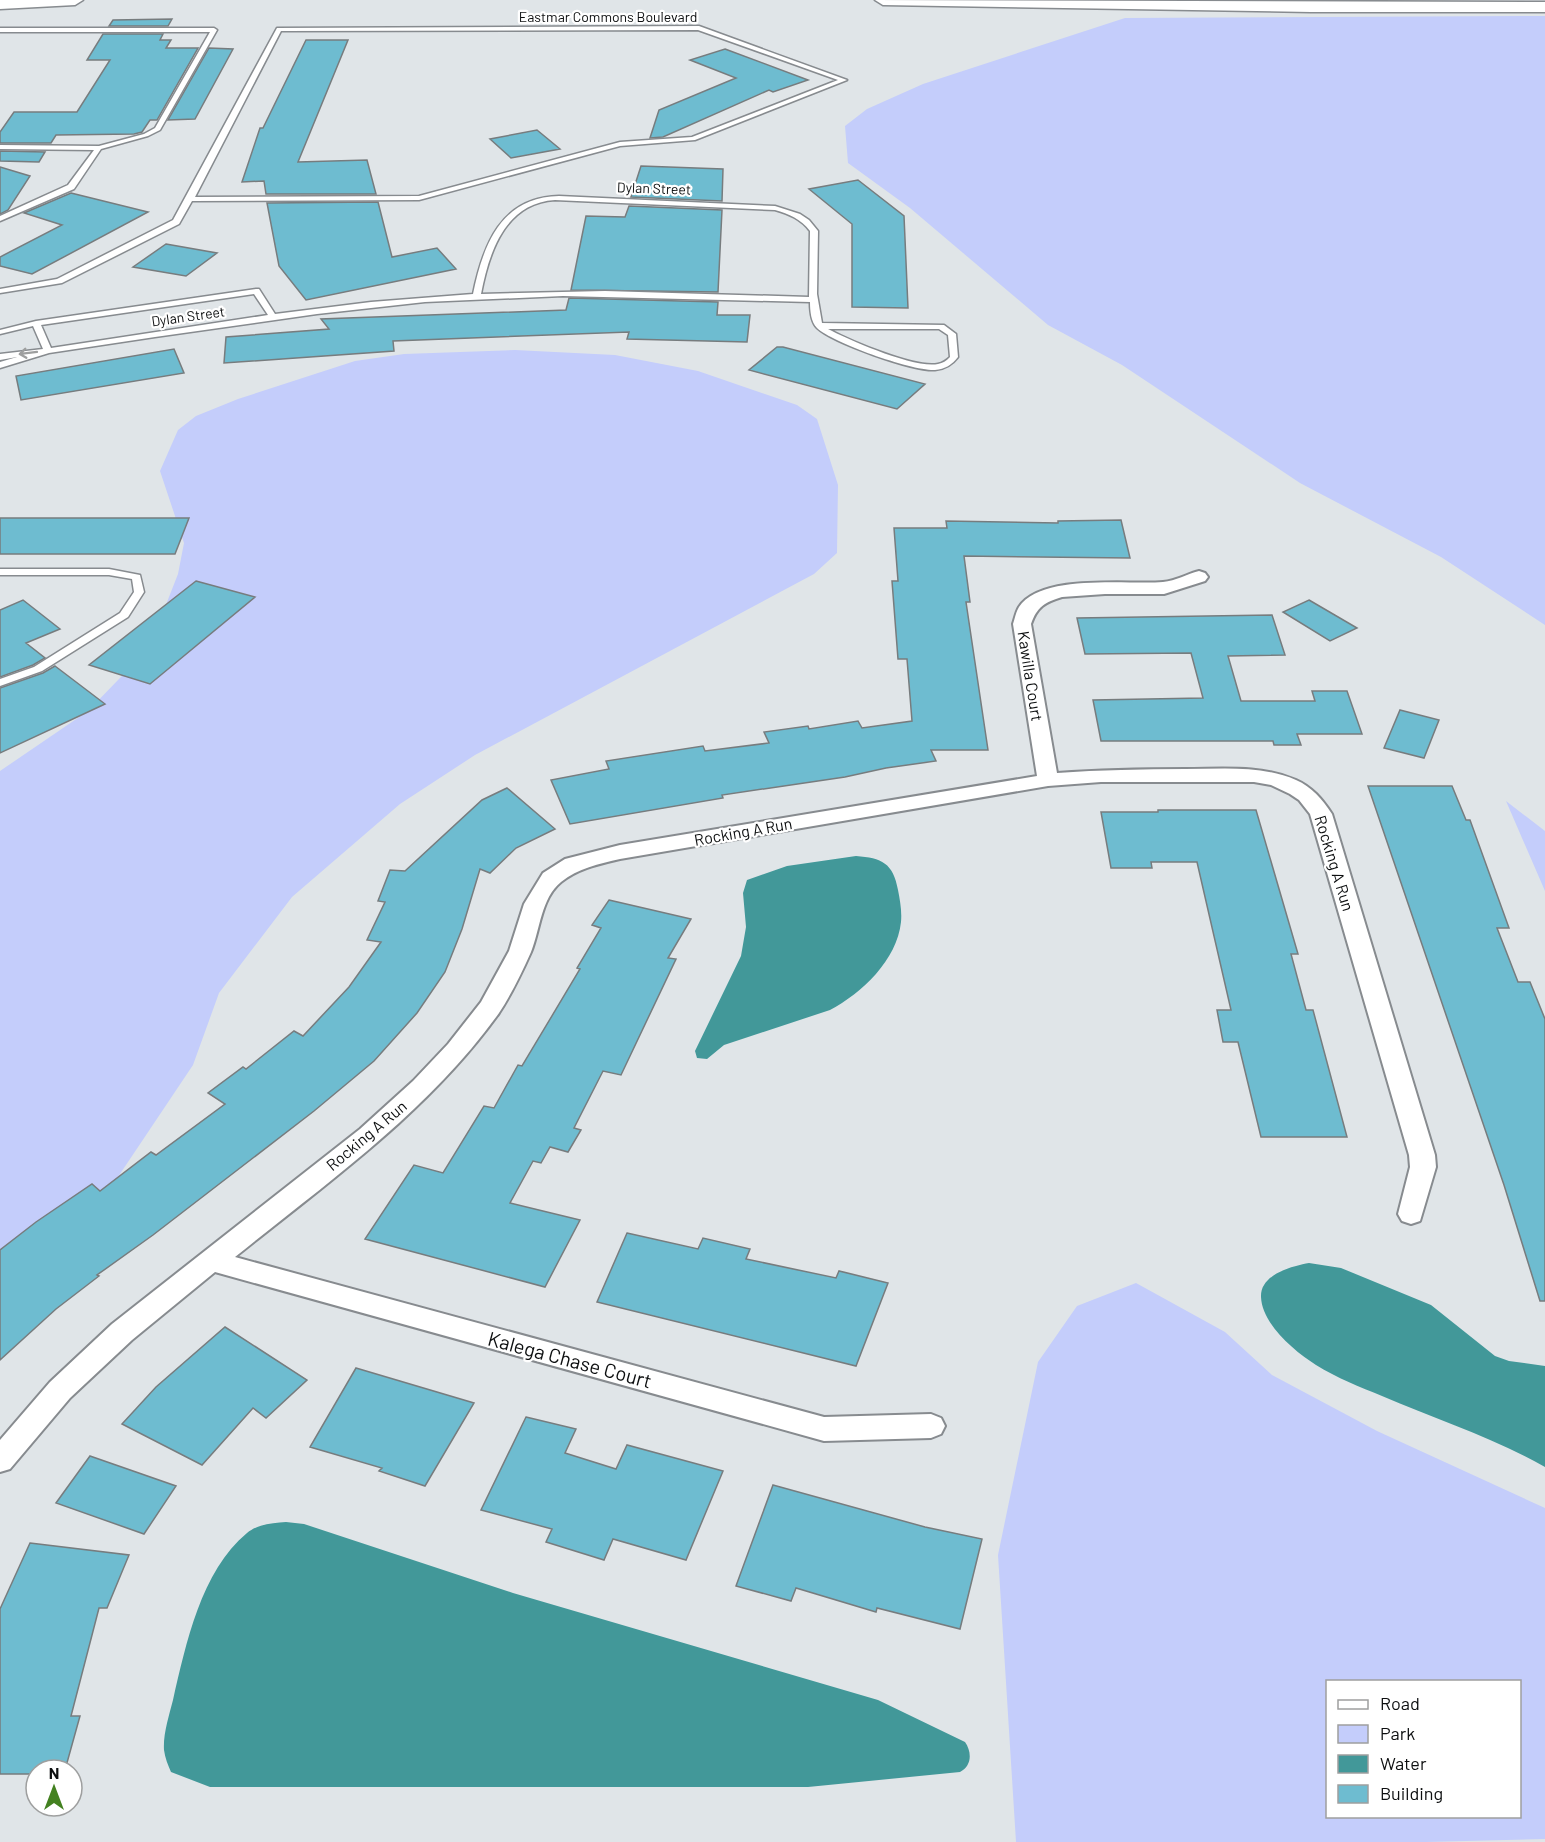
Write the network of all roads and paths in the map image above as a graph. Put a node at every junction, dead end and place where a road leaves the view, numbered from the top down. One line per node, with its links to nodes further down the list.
1 (75, 0): 3 (highway)
2 (883, 0): 4 (highway)
3 (0, 4)
4 (1545, 7)
5 (0, 30): 7 (lane)
6 (0, 147): 7 (lane)
7 (99, 147): 9 (lane)
8 (190, 199): 8 (lane, Eastmar Commons Boulevard); 10 (lane, Eastmar Commons Boulevard)
9 (0, 219)
10 (0, 291)
11 (476, 297): 12 (lane, Dylan Street); 12 (lane, Dylan Street); 13 (lane, Dylan Street)
12 (814, 300): 15 (lane, Dylan Street)
13 (273, 317): 14 (lane); 17 (lane, Dylan Street)
14 (36, 324): 16 (lane); 17 (lane)
15 (819, 326): 15 (lane)
16 (0, 332)
17 (48, 351): 18 (lane, Dylan Street, one-way to 18); 19 (lane, Dylan Street)
18 (0, 357)
19 (0, 365)
20 (0, 572): 22 (lane)
21 (1199, 577): 23 (street, Kawilla Court)
22 (0, 683)
23 (1048, 780): 24 (street, Rocking A Run); 25 (street, Rocking A Run)
24 (1411, 1214)
25 (212, 1261): 26 (street, Kalega Chase Court); 27 (street, Rocking A Run)
26 (931, 1426)
27 (0, 1460)

